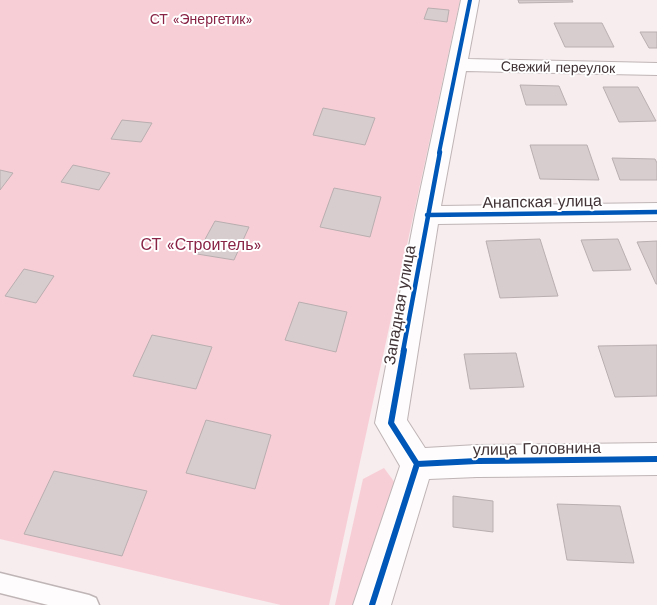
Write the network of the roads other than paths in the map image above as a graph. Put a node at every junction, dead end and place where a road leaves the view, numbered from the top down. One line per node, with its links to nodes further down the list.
1 (470, 0): 2 (street, Западная улица)
2 (458, 65): 3 (street, Свежий переулок); 5 (street, Западная улица)
3 (657, 69)
4 (657, 212): 5 (street, Анапская улица)
5 (427, 214): 7 (street, Западная улица)
6 (657, 459): 7 (street, улица Головнина)
7 (417, 464): 10 (street)
8 (0, 583): 9 (lane)
9 (89, 605)
10 (372, 605)

